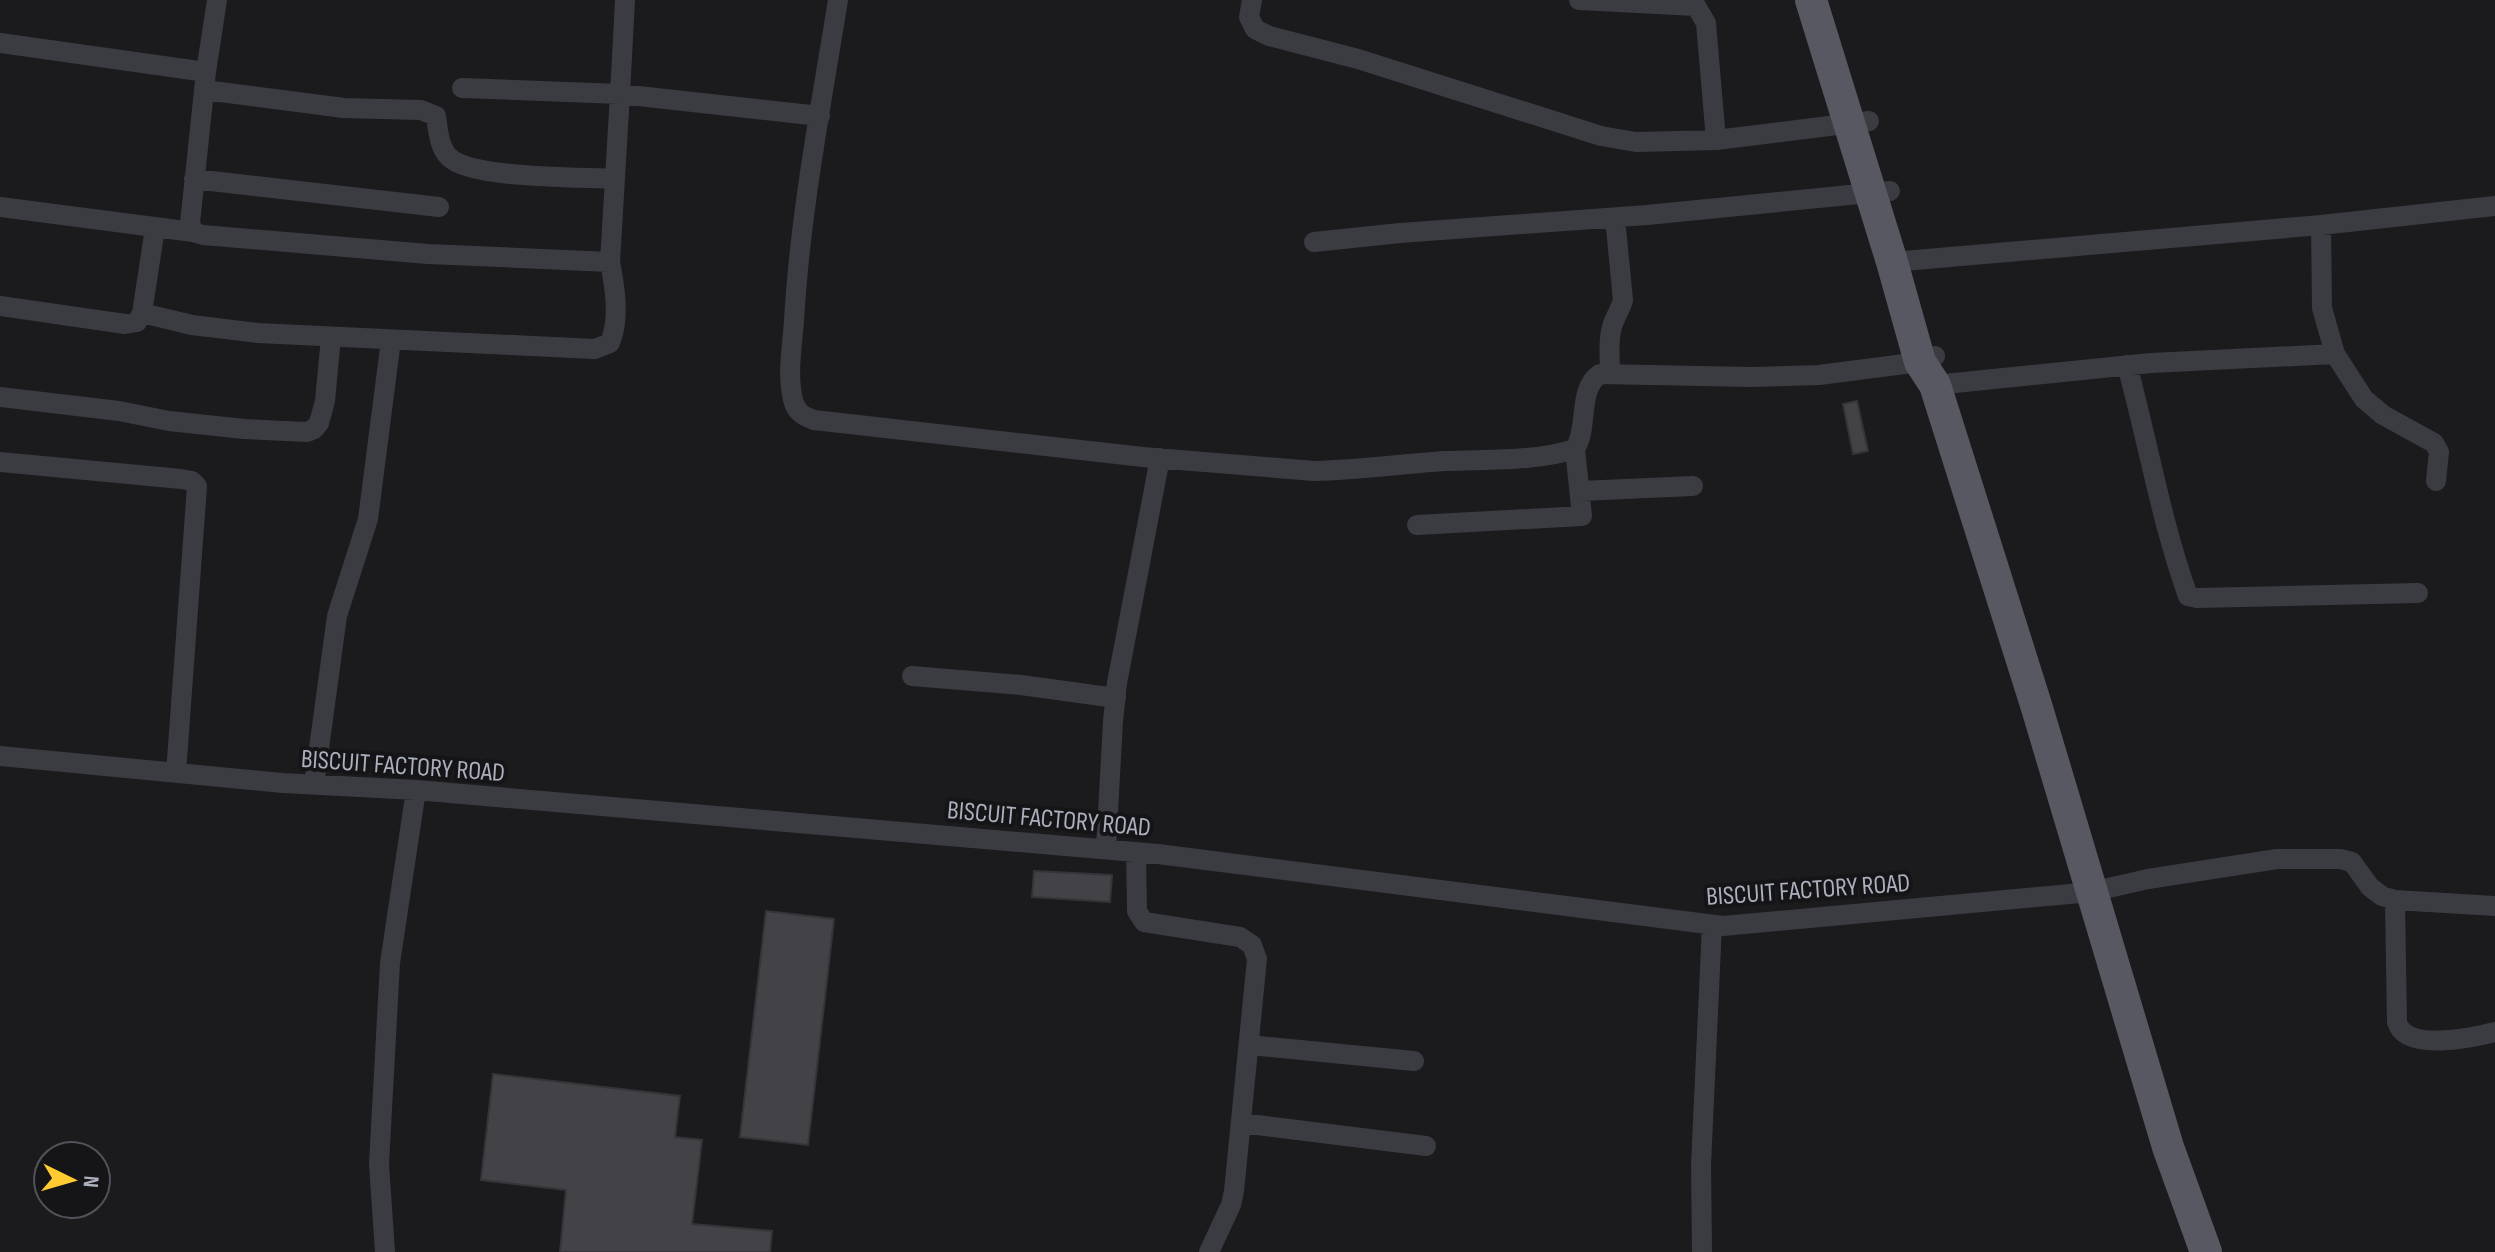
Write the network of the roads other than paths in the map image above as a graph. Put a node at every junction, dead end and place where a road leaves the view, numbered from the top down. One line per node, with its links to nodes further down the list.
1 (214, 0): 8 (street)
2 (625, 0): 10 (street)
3 (838, 0): 11 (street)
4 (1252, 0): 13 (street)
5 (1579, 0): 13 (street)
6 (1821, 1): 12 (main road)
7 (0, 43): 8 (street)
8 (206, 81): 14 (street); 15 (street)
9 (462, 88): 10 (street)
10 (620, 94): 11 (street); 15 (street)
11 (820, 116): 37 (street)
12 (1858, 122): 13 (street); 16 (main road)
13 (1716, 140)
14 (194, 179): 19 (street); 23 (street)
15 (615, 179): 25 (street)
16 (1880, 192): 20 (street); 26 (main road)
17 (2495, 206): 21 (street)
18 (0, 207): 22 (street)
19 (439, 207)
20 (1615, 218): 24 (street); 34 (street)
21 (2321, 225): 26 (street); 31 (street)
22 (155, 228): 23 (street); 28 (street)
23 (193, 232): 25 (street)
24 (1314, 242)
25 (610, 262): 30 (street)
26 (1902, 262): 33 (main road)
27 (0, 306): 28 (street)
28 (142, 313): 29 (street)
29 (331, 337): 30 (street); 35 (street)
30 (391, 340): 48 (street)
31 (2335, 354): 32 (street); 39 (street)
32 (2127, 365): 33 (street); 43 (street)
33 (1930, 368): 34 (street); 52 (main road)
34 (1610, 374): 36 (street)
35 (0, 397)
36 (1575, 449): 37 (street); 41 (street)
37 (1160, 458): 45 (street)
38 (0, 462): 47 (street)
39 (2436, 481)
40 (1693, 486): 41 (street)
41 (1580, 491): 42 (street)
42 (1417, 525)
43 (2418, 593)
44 (912, 676): 45 (street)
45 (1116, 698): 50 (street)
46 (0, 756): 47 (street, BISCUIT FACTORY ROAD)
47 (176, 773): 48 (street, BISCUIT FACTORY ROAD)
48 (314, 785): 49 (street, BISCUIT FACTORY ROAD)
49 (416, 790): 50 (street, BISCUIT FACTORY ROAD); 61 (street)
50 (1106, 849): 51 (street, BISCUIT FACTORY ROAD)
51 (1136, 852): 55 (street, BISCUIT FACTORY ROAD); 57 (street)
52 (2091, 892): 53 (street, BISCUIT FACTORY ROAD); 55 (street, BISCUIT FACTORY ROAD); 64 (main road)
53 (2395, 900): 54 (street); 56 (street)
54 (2495, 906)
55 (1712, 925): 63 (street)
56 (2495, 1032)
57 (1249, 1045): 58 (street); 59 (street)
58 (1414, 1061)
59 (1241, 1123): 60 (street); 62 (street)
60 (1426, 1146)
61 (385, 1252)
62 (1209, 1252)
63 (1702, 1252)
64 (2206, 1252)

